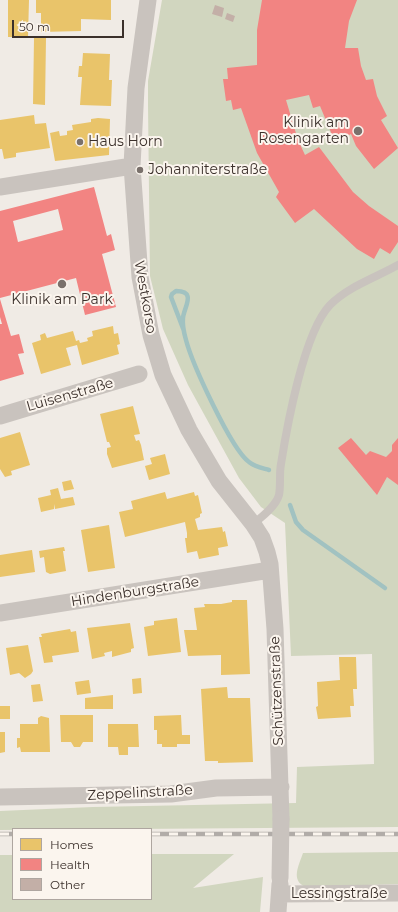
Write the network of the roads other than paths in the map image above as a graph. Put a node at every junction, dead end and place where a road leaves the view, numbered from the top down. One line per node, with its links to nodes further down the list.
1 (148, 0): 2 (street, Westkorso)
2 (132, 166): 3 (street); 7 (street, Westkorso)
3 (0, 187)
4 (398, 265): 7 (lane)
5 (139, 374): 6 (street, Luisenstraße)
6 (0, 416)
7 (253, 524): 8 (street, Westkorso)
8 (270, 567): 9 (street, Hindenburgstraße); 10 (street, Schützenstraße)
9 (0, 613)
10 (281, 794): 11 (street, Zeppelinstraße); 12 (street, Schützenstraße, bridge)
11 (0, 797)
12 (280, 886): 13 (street, Lessingstraße); 14 (street)
13 (398, 893)
14 (278, 912)

